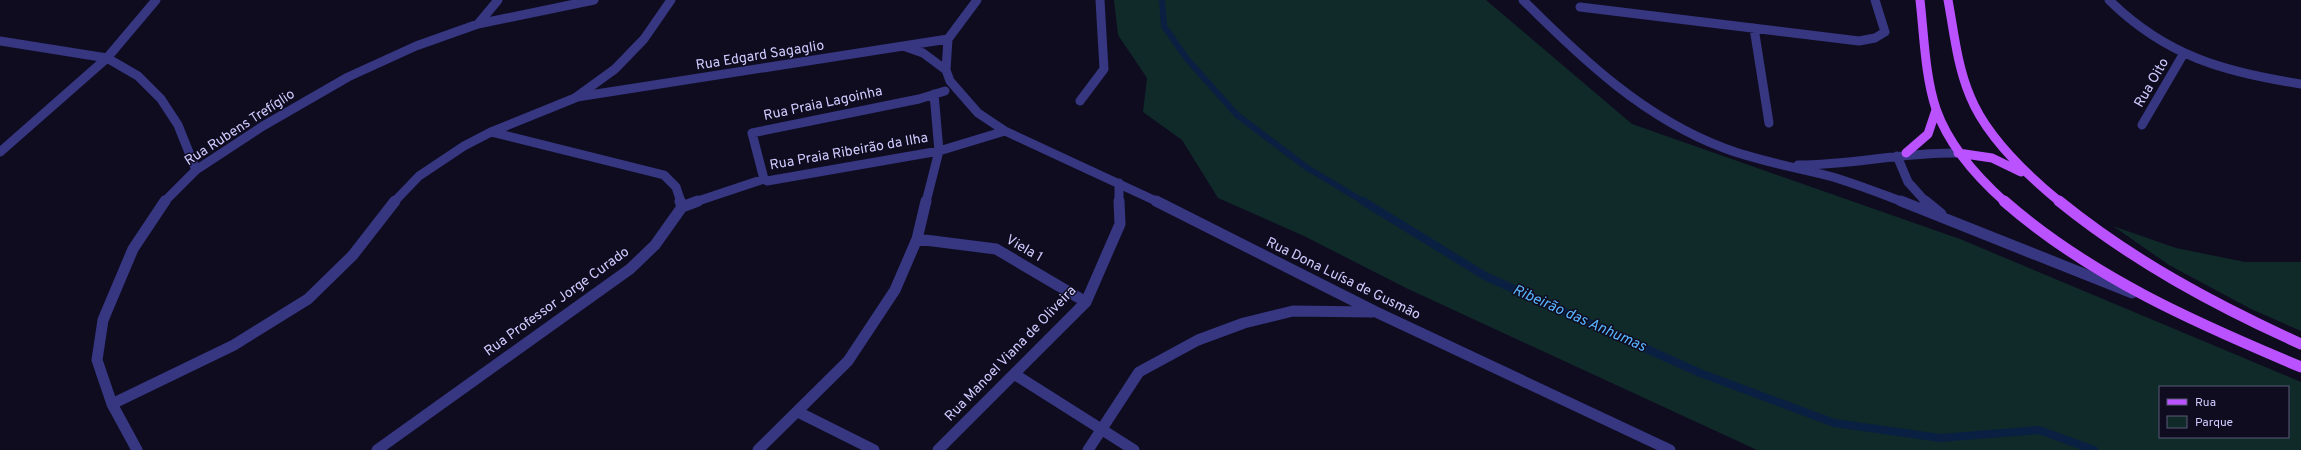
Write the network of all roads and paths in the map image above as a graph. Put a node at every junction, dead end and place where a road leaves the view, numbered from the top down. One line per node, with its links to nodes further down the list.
1 (156, 0): 19 (street)
2 (498, 0): 13 (street)
3 (594, 0): 13 (street, Rua Rubens Trefíglio)
4 (671, 0): 24 (street)
5 (977, 0): 15 (street)
6 (1100, 0): 25 (street)
7 (1523, 0): 35 (street)
8 (1875, 0): 14 (street)
9 (1920, 0): 26 (main road)
10 (1948, 0): 37 (main road)
11 (2109, 0): 18 (street)
12 (1580, 7): 14 (street)
13 (478, 24): 36 (street, Rua Rubens Trefíglio)
14 (1754, 28): 27 (street)
15 (948, 39): 17 (street, Rua Edgard Sagaglio); 20 (street)
16 (0, 41): 19 (street)
17 (904, 46): 20 (street); 24 (street, Rua Edgard Sagaglio)
18 (2184, 53): 21 (street); 28 (street, Rua Oito)
19 (107, 58): 32 (street); 36 (street)
20 (946, 70): 29 (street, Rua Dona Luísa de Gusmão)
21 (2301, 84)
22 (945, 91): 23 (street, Rua Praia Lagoinha)
23 (934, 94): 31 (street); 38 (street, Rua Praia Lagoinha)
24 (575, 98): 30 (street)
25 (1080, 101)
26 (1936, 110): 33 (main road); 34 (main road)
27 (1769, 123)
28 (2142, 125)
29 (1005, 131): 31 (street, Rua Praia Ribeirão da Ilha); 39 (street, Rua Dona Luísa de Gusmão)
30 (491, 132): 40 (street); 49 (street)
31 (939, 151): 38 (street, Rua Praia Ribeirão da Ilha); 42 (street)
32 (0, 152)
33 (1958, 153): 34 (street); 37 (main road); 43 (main road)
34 (1901, 154): 35 (street); 41 (street)
35 (1776, 164): 41 (street)
36 (196, 170): 49 (street, Rua Rubens Trefíglio)
37 (2033, 179): 46 (main road)
38 (764, 180): 40 (street, Rua Praia Ribeirão da Ilha)
39 (1119, 184): 44 (street, Rua Manoel Viana de Oliveira); 45 (street, Rua Dona Luísa de Gusmão)
40 (682, 207): 53 (street, Rua Professor Jorge Curado)
41 (1949, 221): 43 (street)
42 (917, 239): 44 (street, Viela 1); 50 (street)
43 (2143, 297): 47 (main road)
44 (1086, 302): 48 (street, Rua Manoel Viana de Oliveira)
45 (1376, 312): 51 (street); 59 (street, Rua Dona Luísa de Gusmão)
46 (2301, 344)
47 (2301, 367)
48 (1014, 374): 51 (street); 56 (street, Rua Manoel Viana de Oliveira)
49 (112, 404): 52 (street, Rua Rubens Trefíglio)
50 (798, 412): 54 (street); 55 (street)
51 (1101, 430): 57 (street); 58 (street)
52 (137, 450)
53 (377, 450)
54 (758, 450)
55 (874, 450)
56 (938, 450)
57 (1088, 450)
58 (1134, 450)
59 (1670, 450)

